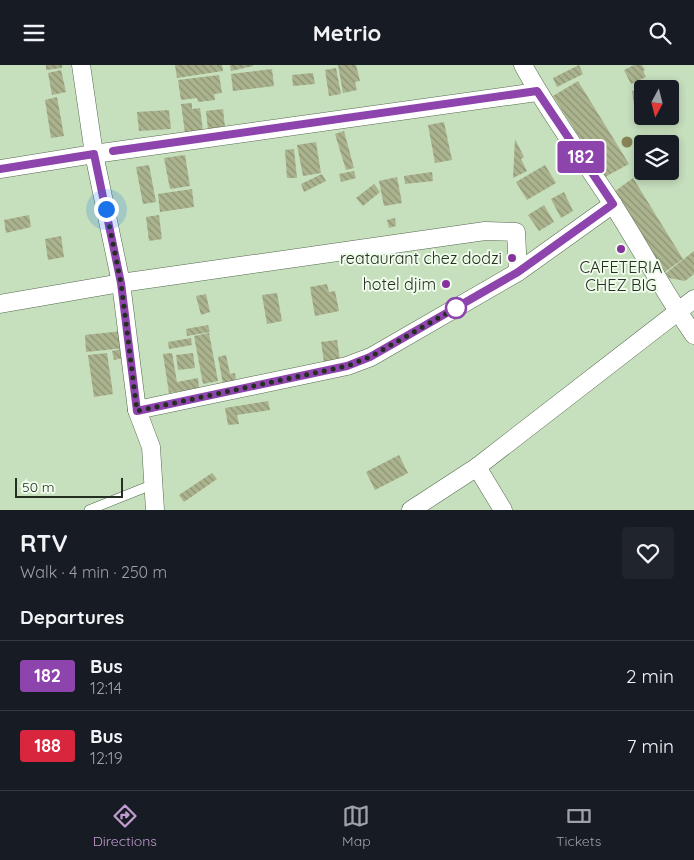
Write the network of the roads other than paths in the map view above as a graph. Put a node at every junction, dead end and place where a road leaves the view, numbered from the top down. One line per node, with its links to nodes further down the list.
1 (80, 65): 4 (street)
2 (523, 65): 3 (street)
3 (537, 91): 4 (street); 6 (street)
4 (94, 154): 5 (street); 8 (street)
5 (0, 169)
6 (613, 204): 7 (street); 11 (street)
7 (518, 272): 8 (street); 13 (street)
8 (121, 283): 10 (street); 13 (street)
9 (694, 299): 11 (street)
10 (0, 304)
11 (678, 312): 12 (street); 14 (street)
12 (694, 335)
13 (137, 411): 15 (street)
14 (477, 467): 18 (street); 19 (street)
15 (154, 484): 16 (lane); 17 (street)
16 (89, 510)
17 (155, 510)
18 (411, 510)
19 (503, 510)

